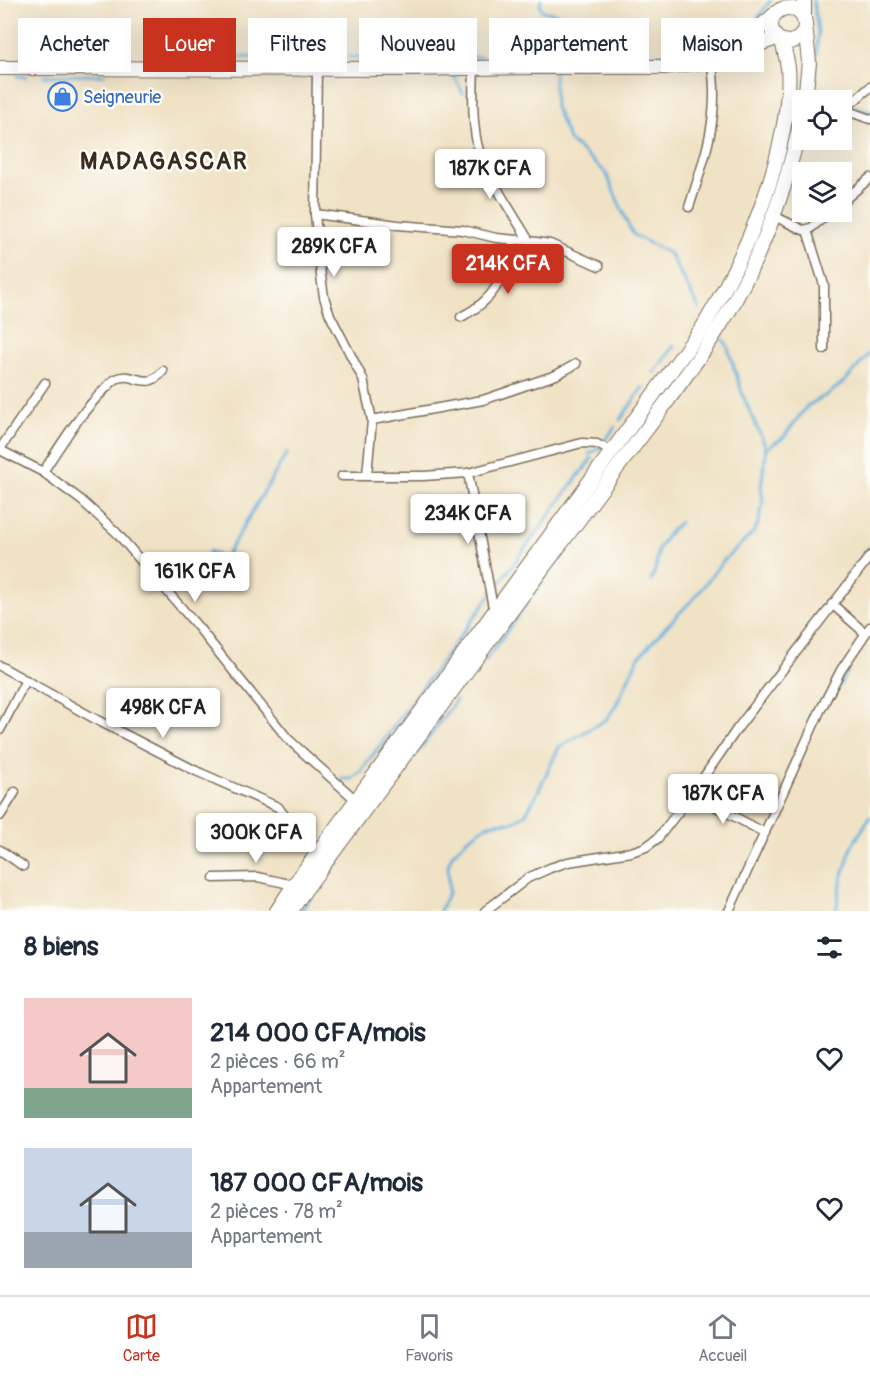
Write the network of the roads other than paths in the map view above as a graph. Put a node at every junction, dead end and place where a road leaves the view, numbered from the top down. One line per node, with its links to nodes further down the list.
1 (804, 0): 4 (main road)
2 (779, 8): 3 (main road); 4 (main road); 5 (main road)
3 (764, 22)
4 (805, 22): 5 (main road); 15 (main road)
5 (780, 40): 6 (main road); 19 (main road)
6 (764, 45)
7 (661, 67): 10 (main road)
8 (0, 68): 9 (main road)
9 (248, 69)
10 (477, 69)
11 (317, 72): 25 (street)
12 (474, 72): 30 (street)
13 (713, 72): 24 (street)
14 (870, 87): 16 (street)
15 (806, 90)
16 (852, 102)
17 (852, 112): 18 (street)
18 (870, 119)
19 (783, 130): 20 (main road); 39 (main road)
20 (792, 132)
21 (794, 150): 26 (main road)
22 (870, 178): 23 (street)
23 (852, 193)
24 (689, 207)
25 (315, 213): 29 (street); 37 (street)
26 (774, 216): 28 (street); 53 (main road)
27 (817, 222): 28 (street)
28 (807, 230): 33 (street)
29 (514, 240): 30 (street); 32 (street)
30 (529, 242): 31 (street)
31 (599, 266)
32 (460, 317)
33 (824, 348)
34 (576, 364): 37 (street)
35 (163, 371): 40 (street)
36 (45, 383): 38 (street)
37 (372, 420): 43 (street)
38 (0, 449): 40 (street)
39 (612, 452): 41 (street); 46 (main road)
40 (44, 472): 53 (street)
41 (468, 473): 43 (street); 46 (street)
42 (342, 476): 43 (street)
43 (367, 476)
44 (870, 556): 45 (street)
45 (832, 604): 47 (street); 52 (street)
46 (494, 612): 53 (main road)
47 (868, 630): 55 (street)
48 (0, 666): 49 (street)
49 (26, 680): 50 (street); 56 (street)
50 (0, 730)
51 (15, 792): 54 (street)
52 (692, 794): 55 (street); 63 (street)
53 (362, 804): 60 (main road); 62 (main road)
54 (0, 816)
55 (765, 833): 64 (street)
56 (285, 836)
57 (0, 850): 58 (street)
58 (23, 866)
59 (214, 878): 60 (street)
60 (294, 885): 61 (main road)
61 (277, 911)
62 (291, 911)
63 (485, 911)
64 (729, 911)

